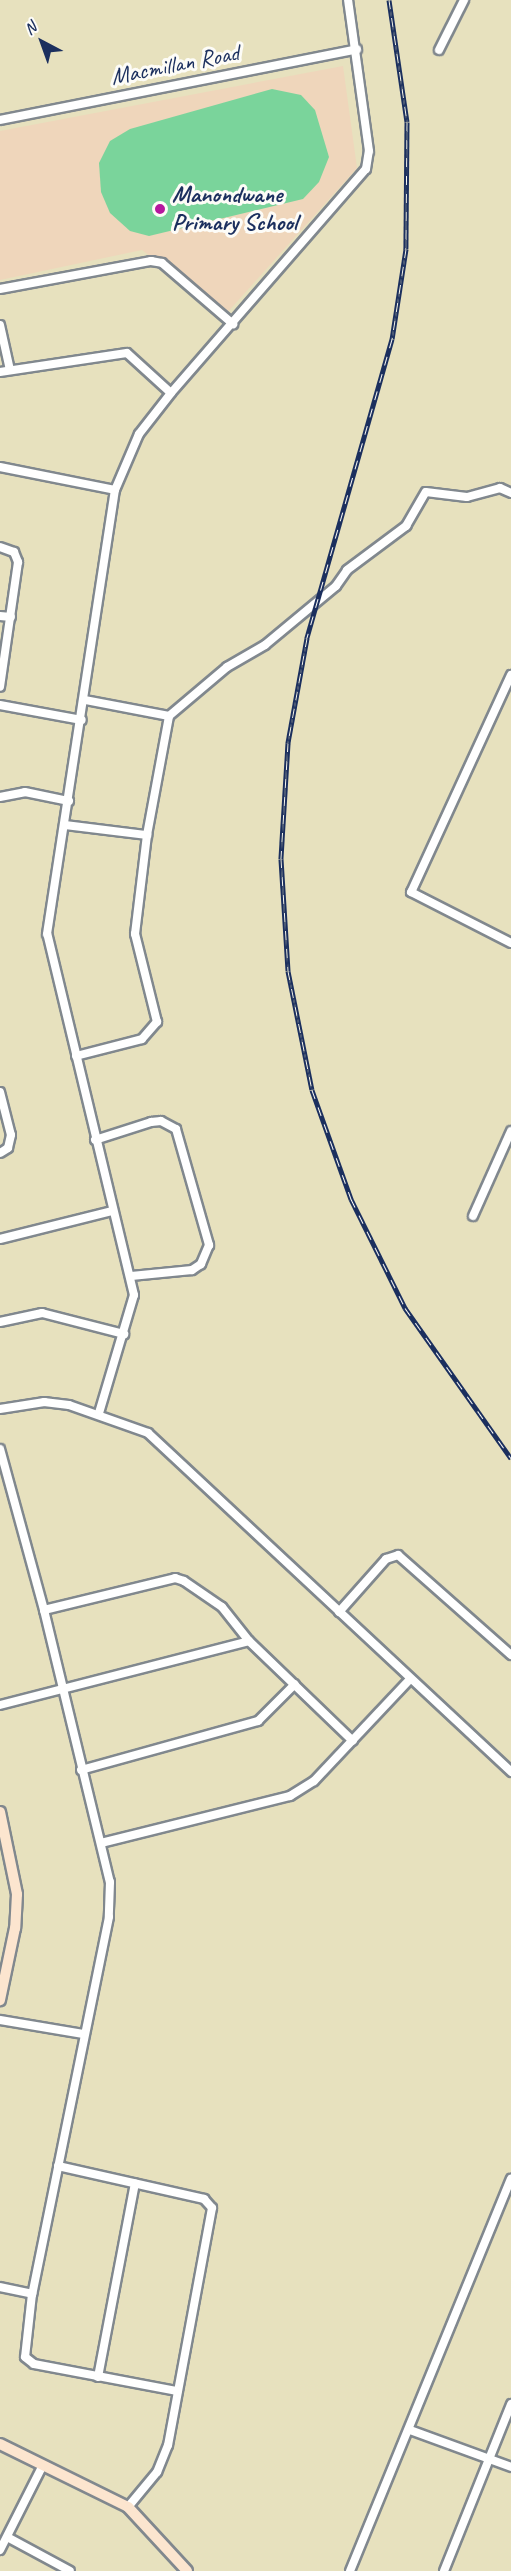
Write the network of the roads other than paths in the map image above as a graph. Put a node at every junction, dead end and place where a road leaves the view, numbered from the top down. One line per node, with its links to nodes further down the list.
1 (348, 0): 3 (street)
2 (464, 0): 4 (street)
3 (357, 49): 5 (street, Macmillan Road); 7 (street)
4 (439, 50)
5 (0, 120)
6 (0, 289): 7 (street)
7 (232, 324): 11 (street)
8 (0, 325): 9 (street)
9 (10, 370): 10 (street); 11 (street)
10 (0, 372)
11 (171, 393): 13 (street)
12 (0, 467): 13 (street)
13 (115, 490): 20 (street)
14 (511, 493): 22 (street)
15 (0, 547): 17 (street)
16 (0, 616): 17 (street)
17 (11, 617): 19 (street)
18 (511, 675): 28 (street)
19 (0, 687)
20 (85, 700): 22 (street); 23 (street)
21 (0, 705): 23 (street)
22 (169, 716): 27 (street)
23 (82, 720): 25 (street)
24 (0, 797): 25 (street)
25 (69, 801): 26 (street)
26 (65, 825): 27 (street); 29 (street)
27 (147, 835): 29 (street)
28 (511, 943)
29 (76, 1056): 32 (street)
30 (0, 1092): 33 (street)
31 (511, 1131): 35 (street)
32 (95, 1140): 34 (street); 37 (street)
33 (0, 1153)
34 (112, 1211): 36 (street); 37 (street)
35 (473, 1216)
36 (0, 1239)
37 (131, 1276): 39 (street)
38 (0, 1322): 39 (street)
39 (124, 1334): 41 (street)
40 (0, 1409): 41 (street)
41 (99, 1413): 44 (street)
42 (0, 1449): 43 (street)
43 (44, 1610): 45 (street); 49 (street)
44 (339, 1612): 46 (street); 47 (street)
45 (249, 1641): 48 (street); 49 (street)
46 (511, 1655)
47 (410, 1679): 51 (street); 53 (street)
48 (294, 1684): 51 (street); 52 (street)
49 (63, 1690): 50 (street); 52 (street)
50 (0, 1705)
51 (353, 1741): 55 (street)
52 (81, 1770): 55 (street)
53 (511, 1772)
54 (0, 1812): 56 (street)
55 (101, 1843): 58 (street)
56 (0, 2000)
57 (0, 2020): 58 (street)
58 (84, 2034): 59 (street)
59 (58, 2166): 61 (street); 63 (street)
60 (511, 2179): 67 (street)
61 (135, 2183): 64 (street); 65 (street)
62 (0, 2287): 63 (street)
63 (32, 2294): 64 (street)
64 (98, 2377): 65 (street)
65 (177, 2391): 72 (street)
66 (511, 2404): 69 (street)
67 (410, 2430): 69 (street); 77 (street)
68 (0, 2444): 70 (street)
69 (489, 2458): 71 (street); 78 (street)
70 (43, 2464): 72 (street); 73 (street)
71 (511, 2467)
72 (128, 2507): 76 (street)
73 (9, 2538): 74 (street); 75 (street)
74 (0, 2550)
75 (70, 2571)
76 (187, 2571)
77 (350, 2571)
78 (444, 2571)

